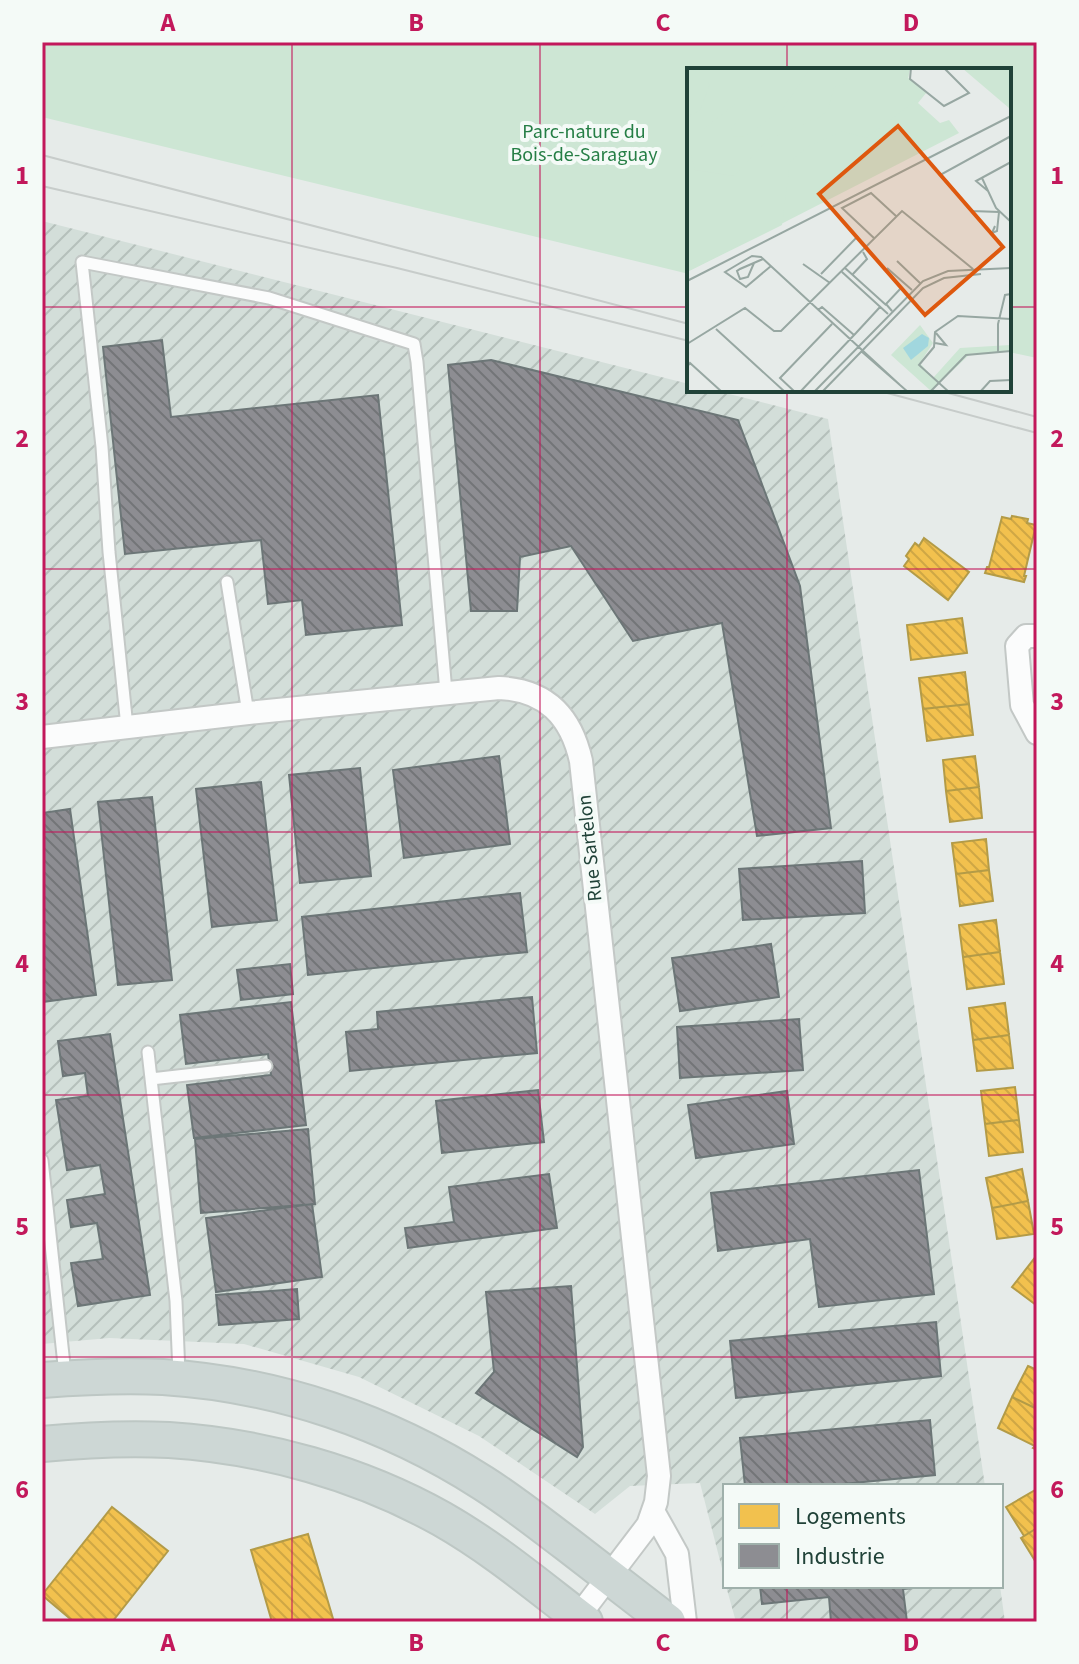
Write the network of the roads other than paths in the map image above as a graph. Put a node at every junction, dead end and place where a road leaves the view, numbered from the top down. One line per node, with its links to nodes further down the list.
1 (227, 582): 4 (lane)
2 (1037, 636): 6 (street)
3 (446, 692): 4 (street, Rue Sartelon); 5 (lane); 15 (street, Rue Sartelon)
4 (248, 713): 5 (street, Rue Sartelon)
5 (127, 727): 7 (street, Rue Sartelon)
6 (1037, 733)
7 (42, 737)
8 (148, 1052): 10 (lane)
9 (266, 1066): 10 (lane)
10 (151, 1079): 12 (lane)
11 (42, 1160): 13 (lane)
12 (179, 1378): 13 (main road); 16 (main road)
13 (54, 1380)
14 (42, 1444): 17 (main road)
15 (653, 1511): 16 (street, Rue Sartelon); 19 (street)
16 (608, 1575): 17 (street, Rue Sartelon); 18 (main road)
17 (581, 1619)
18 (668, 1622)
19 (685, 1622)

